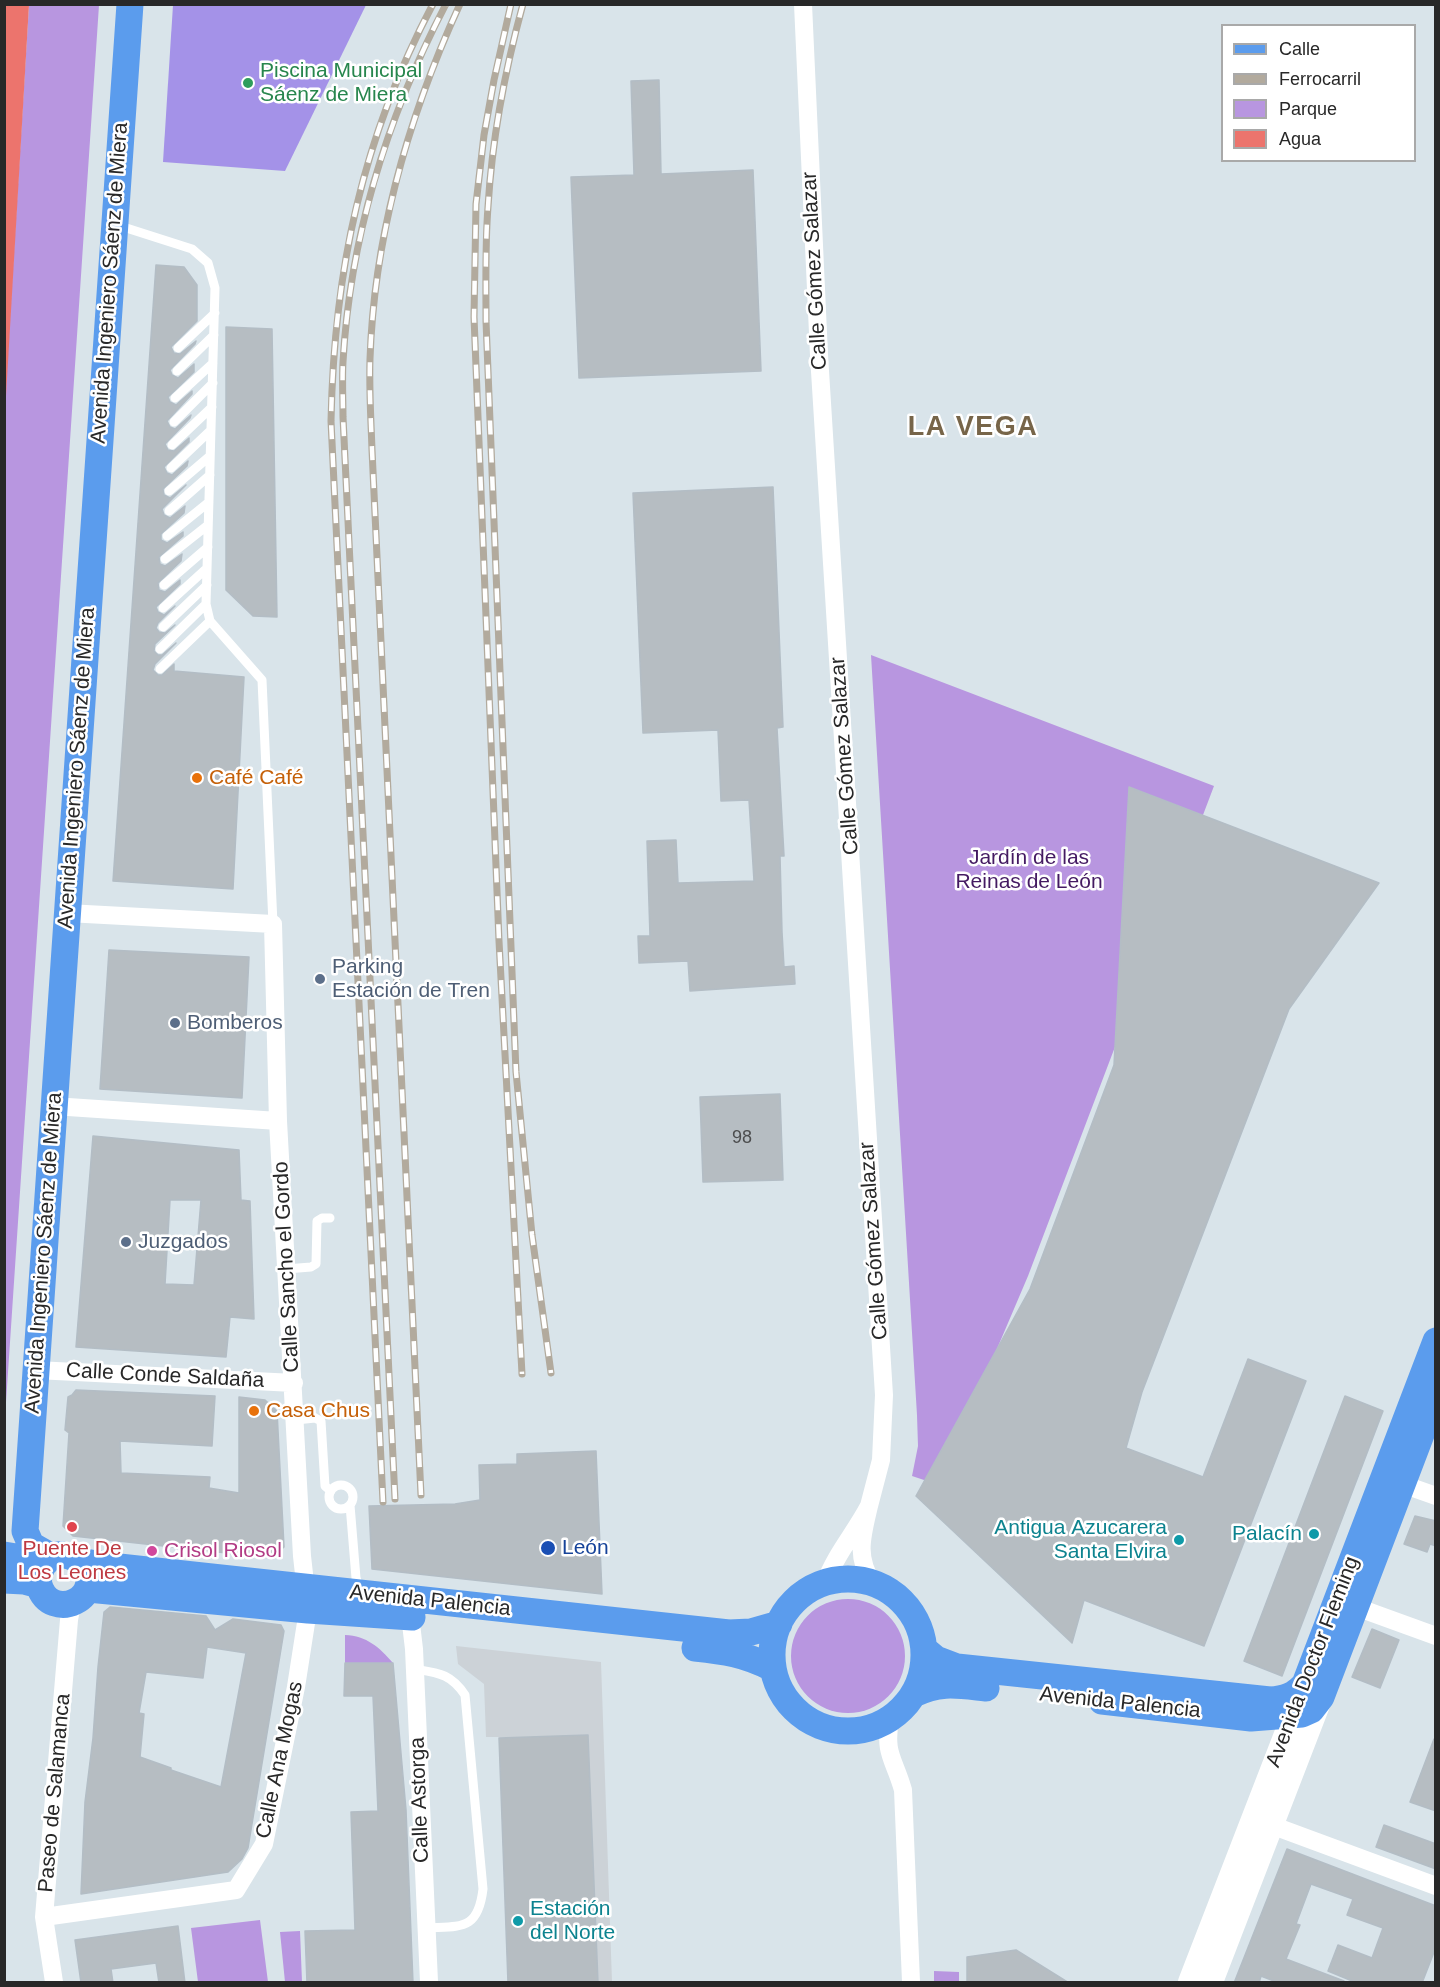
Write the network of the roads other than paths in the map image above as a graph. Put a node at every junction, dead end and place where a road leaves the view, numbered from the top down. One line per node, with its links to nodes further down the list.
1 (130, 4): 3 (main road, Avenida Ingeniero Sáenz de Miera)
2 (803, 4): 49 (street, Calle Gómez Salazar)
3 (114, 224): 4 (lane); 34 (main road, Avenida Ingeniero Sáenz de Miera)
4 (215, 313): 5 (lane); 6 (lane)
5 (214, 335): 7 (lane); 8 (lane)
6 (178, 348)
7 (213, 363): 9 (lane); 10 (lane)
8 (177, 371)
9 (213, 383): 11 (lane); 12 (lane)
10 (175, 398)
11 (212, 407): 13 (lane); 14 (lane)
12 (174, 422)
13 (211, 430): 15 (lane); 16 (lane)
14 (172, 445)
15 (210, 456): 17 (lane); 18 (lane)
16 (171, 468)
17 (210, 475): 19 (lane); 20 (lane)
18 (169, 491)
19 (209, 502): 21 (lane); 22 (lane)
20 (168, 512)
21 (208, 525): 23 (lane); 24 (lane)
22 (167, 536)
23 (208, 547): 25 (lane); 26 (lane)
24 (165, 559)
25 (207, 568): 27 (lane); 29 (lane)
26 (164, 585)
27 (207, 585): 28 (lane); 31 (lane)
28 (206, 604): 30 (lane); 32 (lane)
29 (163, 608)
30 (210, 621): 33 (lane); 35 (lane)
31 (163, 627)
32 (160, 649)
33 (160, 669)
34 (67, 913): 35 (street); 36 (main road, Avenida Ingeniero Sáenz de Miera)
35 (273, 924): 37 (street, Calle Sancho el Gordo)
36 (54, 1106): 37 (street); 41 (main road, Avenida Ingeniero Sáenz de Miera)
37 (278, 1121): 39 (street, Calle Sancho el Gordo)
38 (330, 1218): 39 (lane)
39 (286, 1269): 42 (street, Calle Sancho el Gordo)
40 (1436, 1341): 61 (main road, Avenida Doctor Fleming)
41 (36, 1370): 42 (street, Calle Conde Saldaña); 50 (main road, Avenida Ingeniero Sáenz de Miera)
42 (294, 1383): 44 (street, Calle Sancho el Gordo)
43 (1436, 1395): 45 (main road, Avenida Doctor Fleming)
44 (296, 1420): 46 (lane); 60 (street, Calle Sancho el Gordo)
45 (1402, 1484): 47 (street); 61 (main road, Avenida Doctor Fleming)
46 (331, 1491): 48 (lane); 48 (lane)
47 (1436, 1496)
48 (350, 1505): 58 (lane)
49 (868, 1506): 56 (street, Calle Gómez Salazar); 57 (street, Calle Gómez Salazar)
50 (25, 1531): 51 (main road); 54 (main road)
51 (4, 1549)
52 (4, 1555): 54 (main road, Avenida Palencia)
53 (81, 1561): 54 (main road, Avenida Palencia); 59 (main road); 60 (main road, Avenida Palencia)
54 (46, 1568): 55 (main road, Avenida Palencia); 59 (main road, Avenida Palencia)
55 (4, 1580)
56 (825, 1583): 57 (main road); 63 (main road)
57 (873, 1584): 65 (main road)
58 (362, 1594): 60 (main road, Avenida Palencia); 62 (main road, Avenida Palencia)
59 (80, 1596): 60 (main road, Avenida Palencia); 76 (street, Paseo de Salamanca)
60 (306, 1599): 62 (main road); 76 (street, Calle Ana Mogas)
61 (1346, 1604): 64 (street); 68 (main road, Avenida Doctor Fleming)
62 (409, 1608): 63 (main road, Avenida Palencia); 66 (main road, Avenida Palencia); 67 (street, Calle Astorga)
63 (779, 1624): 66 (main road)
64 (1436, 1636)
65 (924, 1649): 68 (main road, Avenida Palencia); 69 (main road)
66 (772, 1668): 72 (main road)
67 (415, 1669): 77 (street, Calle Astorga); 77 (lane)
68 (1313, 1690): 70 (main road, Avenida Palencia); 74 (main road, Avenida Doctor Fleming)
69 (914, 1694): 71 (main road, Avenida Palencia); 72 (main road)
70 (1293, 1715): 71 (main road, Avenida Palencia); 73 (main road, Avenida Doctor Fleming)
71 (1251, 1718): 73 (main road)
72 (890, 1720): 80 (street)
73 (1279, 1751): 81 (main road, Avenida Doctor Fleming)
74 (1271, 1825): 75 (street); 82 (main road, Avenida Doctor Fleming)
75 (1436, 1886)
76 (45, 1917): 78 (street, Paseo de Salamanca)
77 (426, 1928): 79 (street, Calle Astorga)
78 (54, 1983)
79 (429, 1983)
80 (911, 1983)
81 (1190, 1983)
82 (1211, 1983)

